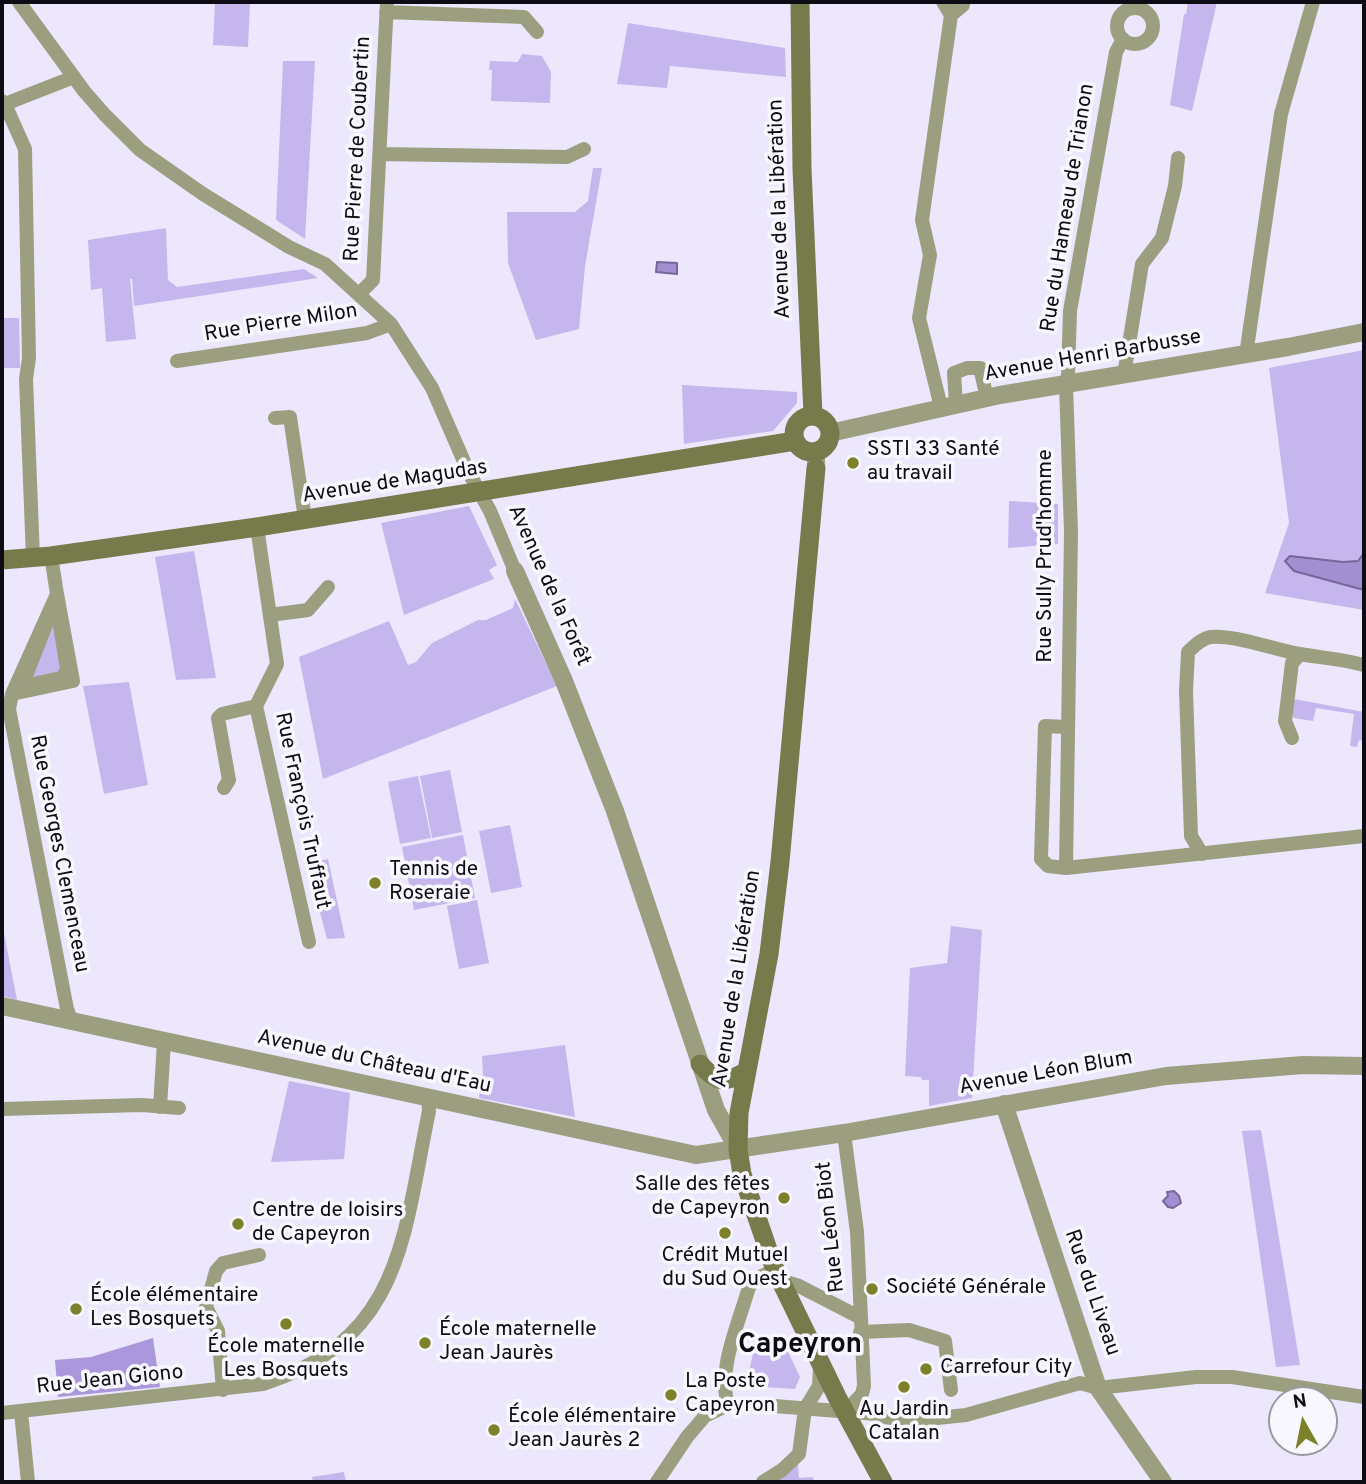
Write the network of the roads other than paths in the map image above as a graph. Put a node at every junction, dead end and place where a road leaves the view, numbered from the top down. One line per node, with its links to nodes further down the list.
1 (19, 2): 10 (street, Avenue de la Forêt)
2 (800, 2): 24 (main road, Avenue de la Libération)
3 (943, 2): 7 (street)
4 (963, 2): 7 (street)
5 (1313, 2): 18 (street)
6 (386, 7): 8 (street); 13 (street, Rue Pierre de Coubertin)
7 (951, 15): 23 (street)
8 (537, 32)
9 (1123, 39): 21 (street, Rue du Hameau de Trianon)
10 (74, 77): 11 (street); 15 (street, Avenue de la Forêt)
11 (4, 103): 32 (street)
12 (583, 149): 13 (street)
13 (380, 154): 15 (street, Rue Pierre de Coubertin)
14 (1178, 158): 20 (street)
15 (359, 293): 16 (street, Avenue de la Forêt)
16 (391, 324): 19 (street, Rue Pierre Milon); 29 (street, Avenue de la Forêt)
17 (1364, 332): 18 (street, Avenue Henri Barbusse)
18 (1246, 355): 20 (street, Avenue Henri Barbusse)
19 (177, 361)
20 (1124, 375): 21 (street, Avenue Henri Barbusse)
21 (1066, 385): 22 (street, Avenue Henri Barbusse); 43 (street, Rue Sully Prud'homme)
22 (986, 398): 23 (street, Avenue Henri Barbusse); 23 (street)
23 (949, 406): 26 (street, Avenue Henri Barbusse)
24 (813, 415): 26 (main road); 27 (main road)
25 (275, 418): 30 (street)
26 (830, 433): 28 (main road)
27 (795, 441): 28 (main road); 29 (main road, Avenue de Magudas)
28 (816, 460): 55 (main road, Avenue de la Libération)
29 (480, 492): 30 (main road, Avenue de Magudas); 34 (street, Avenue de la Forêt)
30 (305, 519): 31 (main road, Avenue de Magudas)
31 (257, 527): 32 (main road, Avenue de Magudas); 37 (street, Rue François Truffaut)
32 (42, 557): 33 (main road, Avenue de Magudas); 36 (street)
33 (2, 560)
34 (515, 571): 53 (street, Avenue de la Forêt)
35 (328, 587): 37 (street)
36 (57, 594): 41 (street, Rue Georges Clemenceau); 41 (street)
37 (270, 615): 42 (street, Rue François Truffaut)
38 (1300, 654): 39 (street); 44 (street); 47 (street)
39 (1364, 665)
40 (61, 676): 40 (street)
41 (12, 694): 51 (street, Rue Georges Clemenceau)
42 (256, 706): 45 (street); 49 (street, Rue François Truffaut)
43 (1066, 727): 48 (street, Rue Sully Prud'homme); 48 (street)
44 (1293, 738)
45 (224, 788)
46 (1364, 836): 47 (street)
47 (1202, 853): 48 (street)
48 (1066, 868)
49 (309, 942)
50 (2, 1006): 51 (street, Avenue du Château d'Eau)
51 (72, 1022): 52 (street, Avenue du Château d'Eau)
52 (163, 1042): 56 (street, Avenue du Château d'Eau); 58 (street)
53 (700, 1064): 55 (main road); 62 (street, Avenue de la Forêt)
54 (1364, 1066): 57 (street, Avenue Léon Blum)
55 (747, 1071): 62 (main road, Avenue de la Libération)
56 (428, 1098): 62 (street, Avenue du Château d'Eau); 68 (street, Rue Jean Giono)
57 (1004, 1104): 61 (street, Avenue Léon Blum); 67 (street, Rue du Liveau)
58 (160, 1107): 59 (street); 60 (street)
59 (179, 1108)
60 (2, 1110)
61 (844, 1133): 62 (street, Avenue Léon Blum); 65 (street, Rue Léon Biot)
62 (738, 1149): 64 (main road, Avenue de la Libération)
63 (259, 1255): 68 (street)
64 (778, 1275): 65 (street); 66 (main road, Avenue de la Libération); 71 (street)
65 (861, 1325): 69 (street); 74 (street, Rue Léon Biot)
66 (820, 1363): 72 (street); 74 (main road, Avenue de la Libération)
67 (1098, 1388): 70 (street); 74 (street); 80 (street, Rue du Liveau)
68 (223, 1390): 73 (street, Rue Jean Giono)
69 (951, 1390)
70 (1364, 1397)
71 (728, 1405): 72 (street); 77 (street)
72 (805, 1409): 74 (street); 78 (street)
73 (21, 1412): 75 (street, Rue Jean Giono); 76 (street)
74 (845, 1412): 79 (main road, Avenue de la Libération)
75 (2, 1413)
76 (28, 1482)
77 (657, 1482)
78 (763, 1482)
79 (883, 1482)
80 (1163, 1482)

